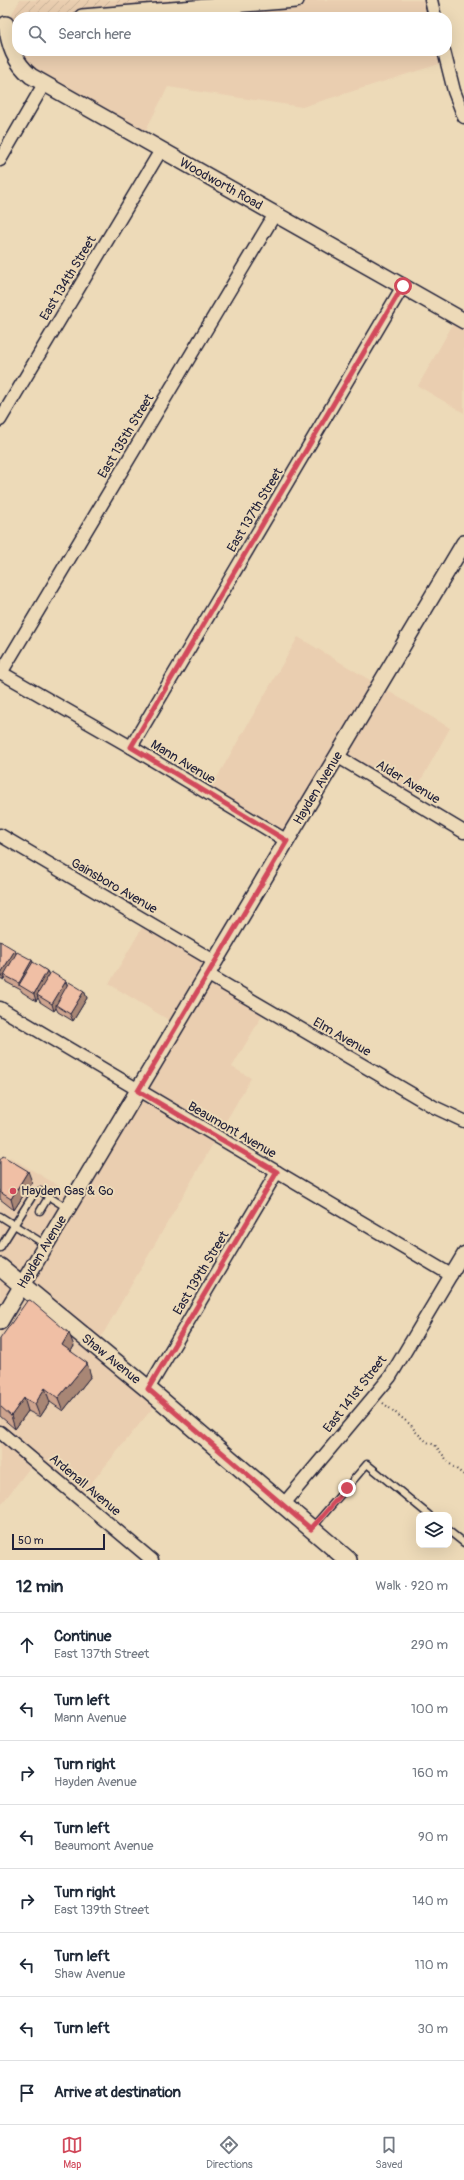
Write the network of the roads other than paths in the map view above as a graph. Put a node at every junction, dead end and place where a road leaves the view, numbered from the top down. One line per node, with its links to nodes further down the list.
1 (296, 0): 3 (street)
2 (431, 0): 5 (street)
3 (172, 5): 4 (street)
4 (120, 12)
5 (434, 12)
6 (8, 24): 7 (street, Woodworth Road)
7 (12, 51)
8 (14, 56): 10 (street, Woodworth Road)
9 (445, 56): 11 (street)
10 (44, 84): 12 (street, Woodworth Road); 13 (street)
11 (464, 117)
12 (161, 150): 14 (street, Woodworth Road); 17 (street, East 134th Street)
13 (0, 160)
14 (275, 214): 15 (street, Woodworth Road); 19 (street, East 135th Street)
15 (403, 286): 16 (street, Woodworth Road); 20 (street, East 137th Street)
16 (464, 321)
17 (0, 420)
18 (464, 543): 21 (street, Hayden Avenue)
19 (1, 672): 20 (street, Mann Avenue)
20 (131, 747): 24 (street, Mann Avenue)
21 (338, 756): 22 (street, Alder Avenue); 24 (street, Hayden Avenue)
22 (464, 832)
23 (0, 835): 25 (street, Gainsboro Avenue)
24 (287, 841): 25 (street, Hayden Avenue)
25 (214, 961): 26 (street, Hayden Avenue)
26 (207, 974): 28 (street, Hayden Avenue); 29 (street, Elm Avenue)
27 (0, 1008): 28 (street, Beaumont Avenue)
28 (138, 1091): 30 (street, Beaumont Avenue); 32 (street, Hayden Avenue)
29 (464, 1121)
30 (277, 1172): 44 (street, Beaumont Avenue); 47 (street, East 139th Street)
31 (49, 1196): 32 (lane); 33 (lane); 35 (lane)
32 (68, 1208): 40 (street, Hayden Avenue)
33 (40, 1211)
34 (0, 1216): 35 (lane)
35 (14, 1225): 37 (lane); 39 (lane)
36 (30, 1226): 37 (lane)
37 (26, 1232): 40 (lane)
38 (0, 1234): 39 (lane)
39 (6, 1239): 41 (lane)
40 (47, 1245): 45 (street, Hayden Avenue)
41 (0, 1248)
42 (464, 1253): 44 (street, East 141st Street)
43 (0, 1267): 45 (main road, Shaw Avenue)
44 (451, 1274): 49 (street, East 141st Street)
45 (22, 1287): 46 (street, Hayden Avenue); 47 (main road, Shaw Avenue)
46 (0, 1322)
47 (148, 1389): 49 (main road, Shaw Avenue)
48 (0, 1432): 54 (street, Ardenall Avenue)
49 (283, 1505): 51 (main road, Shaw Avenue)
50 (425, 1512): 51 (lane)
51 (311, 1529): 55 (main road, Shaw Avenue)
52 (452, 1533): 53 (lane)
53 (464, 1543)
54 (152, 1560)
55 (348, 1560)

